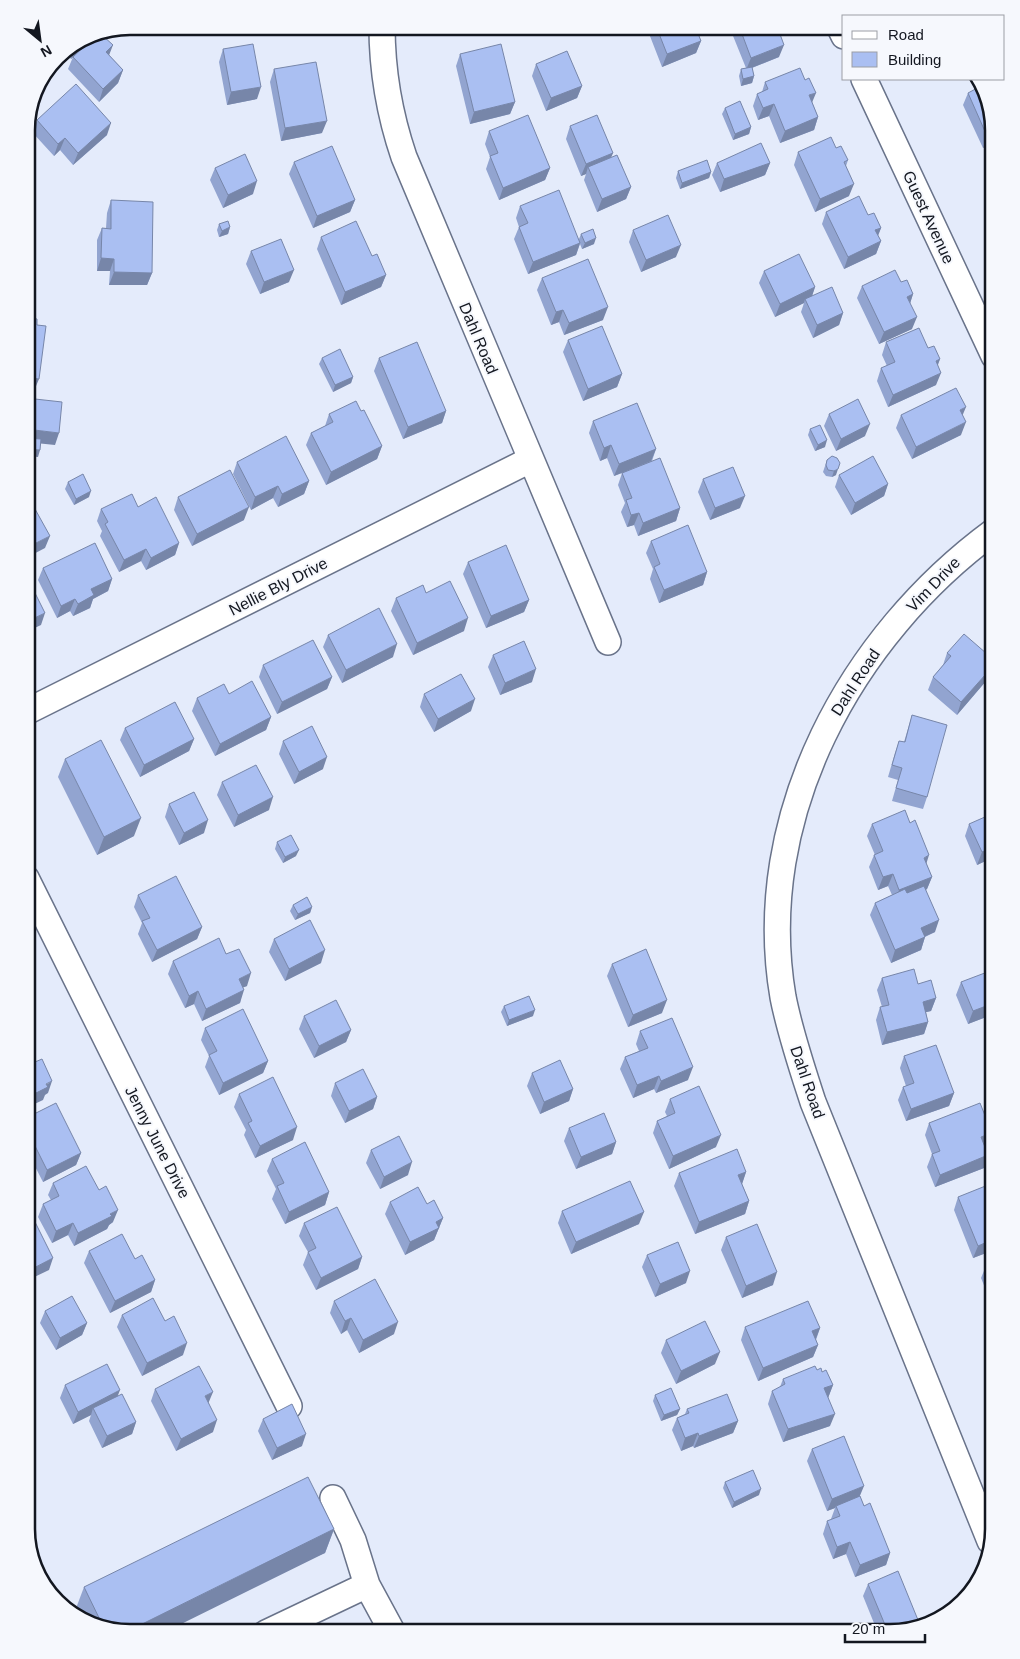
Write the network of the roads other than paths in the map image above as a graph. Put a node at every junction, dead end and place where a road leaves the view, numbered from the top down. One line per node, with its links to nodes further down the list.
1 (382, 35): 4 (street, Dahl Road)
2 (864, 80): 3 (street, Guest Avenue)
3 (985, 337)
4 (530, 460): 7 (street, Dahl Road); 8 (street, Nellie Bly Drive)
5 (985, 537): 6 (street, Vim Drive)
6 (898, 621): 12 (street, Dahl Road)
7 (608, 642)
8 (35, 708)
9 (35, 896): 10 (street, Jenny June Drive)
10 (289, 1406)
11 (333, 1498): 13 (street)
12 (985, 1529)
13 (367, 1585): 14 (street); 15 (street)
14 (284, 1624)
15 (388, 1624)

